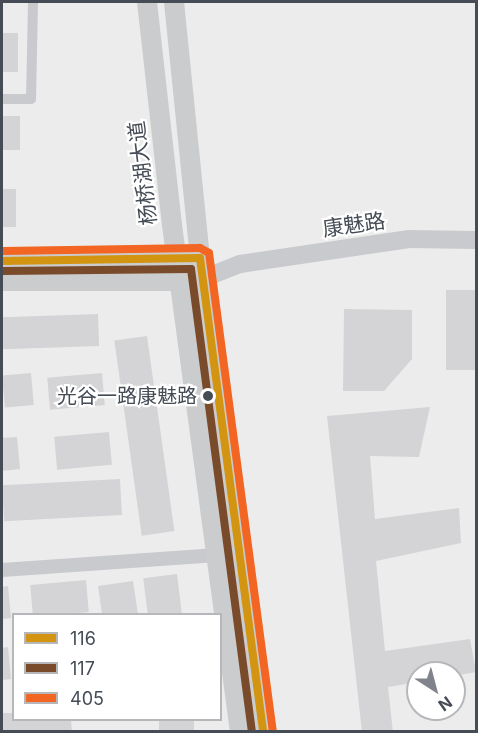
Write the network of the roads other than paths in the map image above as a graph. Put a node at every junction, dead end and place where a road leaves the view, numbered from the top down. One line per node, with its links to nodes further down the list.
1 (33, 2): 4 (street)
2 (147, 2): 6 (main road, 杨桥湖大道)
3 (174, 2): 7 (main road)
4 (2, 99)
5 (477, 240): 9 (street, 康魅路)
6 (178, 258): 7 (main road); 8 (main road); 11 (main road, 杨桥湖大道)
7 (200, 258): 9 (street); 10 (main road)
8 (2, 261)
9 (240, 264): 10 (street)
10 (202, 279): 11 (street); 16 (main road)
11 (180, 280): 12 (main road); 13 (main road, 杨桥湖大道)
12 (2, 281)
13 (217, 555): 14 (street); 15 (main road, 杨桥湖大道)
14 (2, 570)
15 (240, 732)
16 (263, 732)

